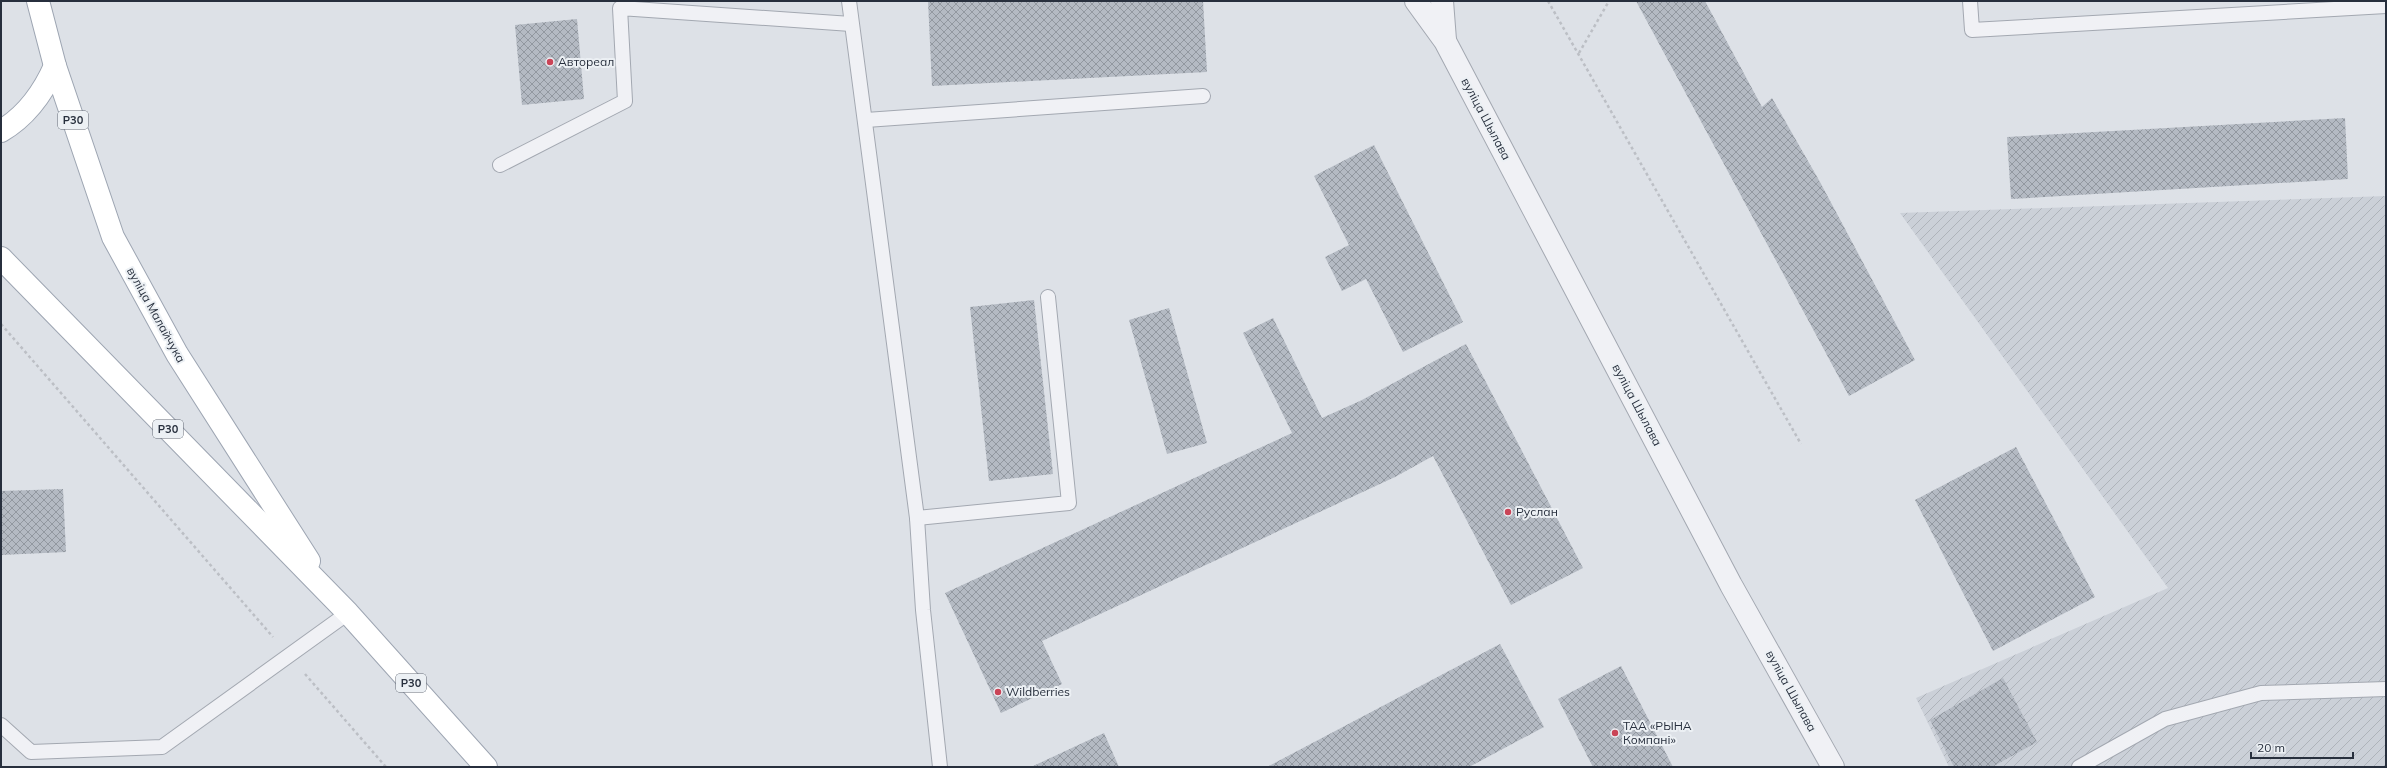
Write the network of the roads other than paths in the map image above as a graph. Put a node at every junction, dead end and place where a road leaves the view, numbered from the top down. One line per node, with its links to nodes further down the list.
1 (38, 1): 9 (main road, вуліца Малайчука / Р30)
2 (849, 1): 7 (lane)
3 (1416, 1): 8 (street, вуліца Шылава)
4 (1442, 1): 8 (street, вуліца Шылава)
5 (1970, 1): 6 (lane)
6 (2386, 6)
7 (851, 24): 11 (lane); 13 (lane)
8 (1445, 42): 22 (street, вуліца Шылава)
9 (55, 66): 12 (main road); 17 (main road, вуліца Малайчука / Р30)
10 (1203, 96): 11 (lane)
11 (866, 120): 16 (lane)
12 (1, 131)
13 (500, 166)
14 (1, 258): 17 (main road, вуліца Малайчука / Р30)
15 (1048, 297): 16 (lane)
16 (917, 518): 21 (lane)
17 (341, 607): 19 (lane); 20 (main road, вуліца Малайчука / Р30)
18 (2386, 689): 23 (lane)
19 (1, 725)
20 (486, 767)
21 (940, 767)
22 (1833, 767)
23 (2079, 767)

